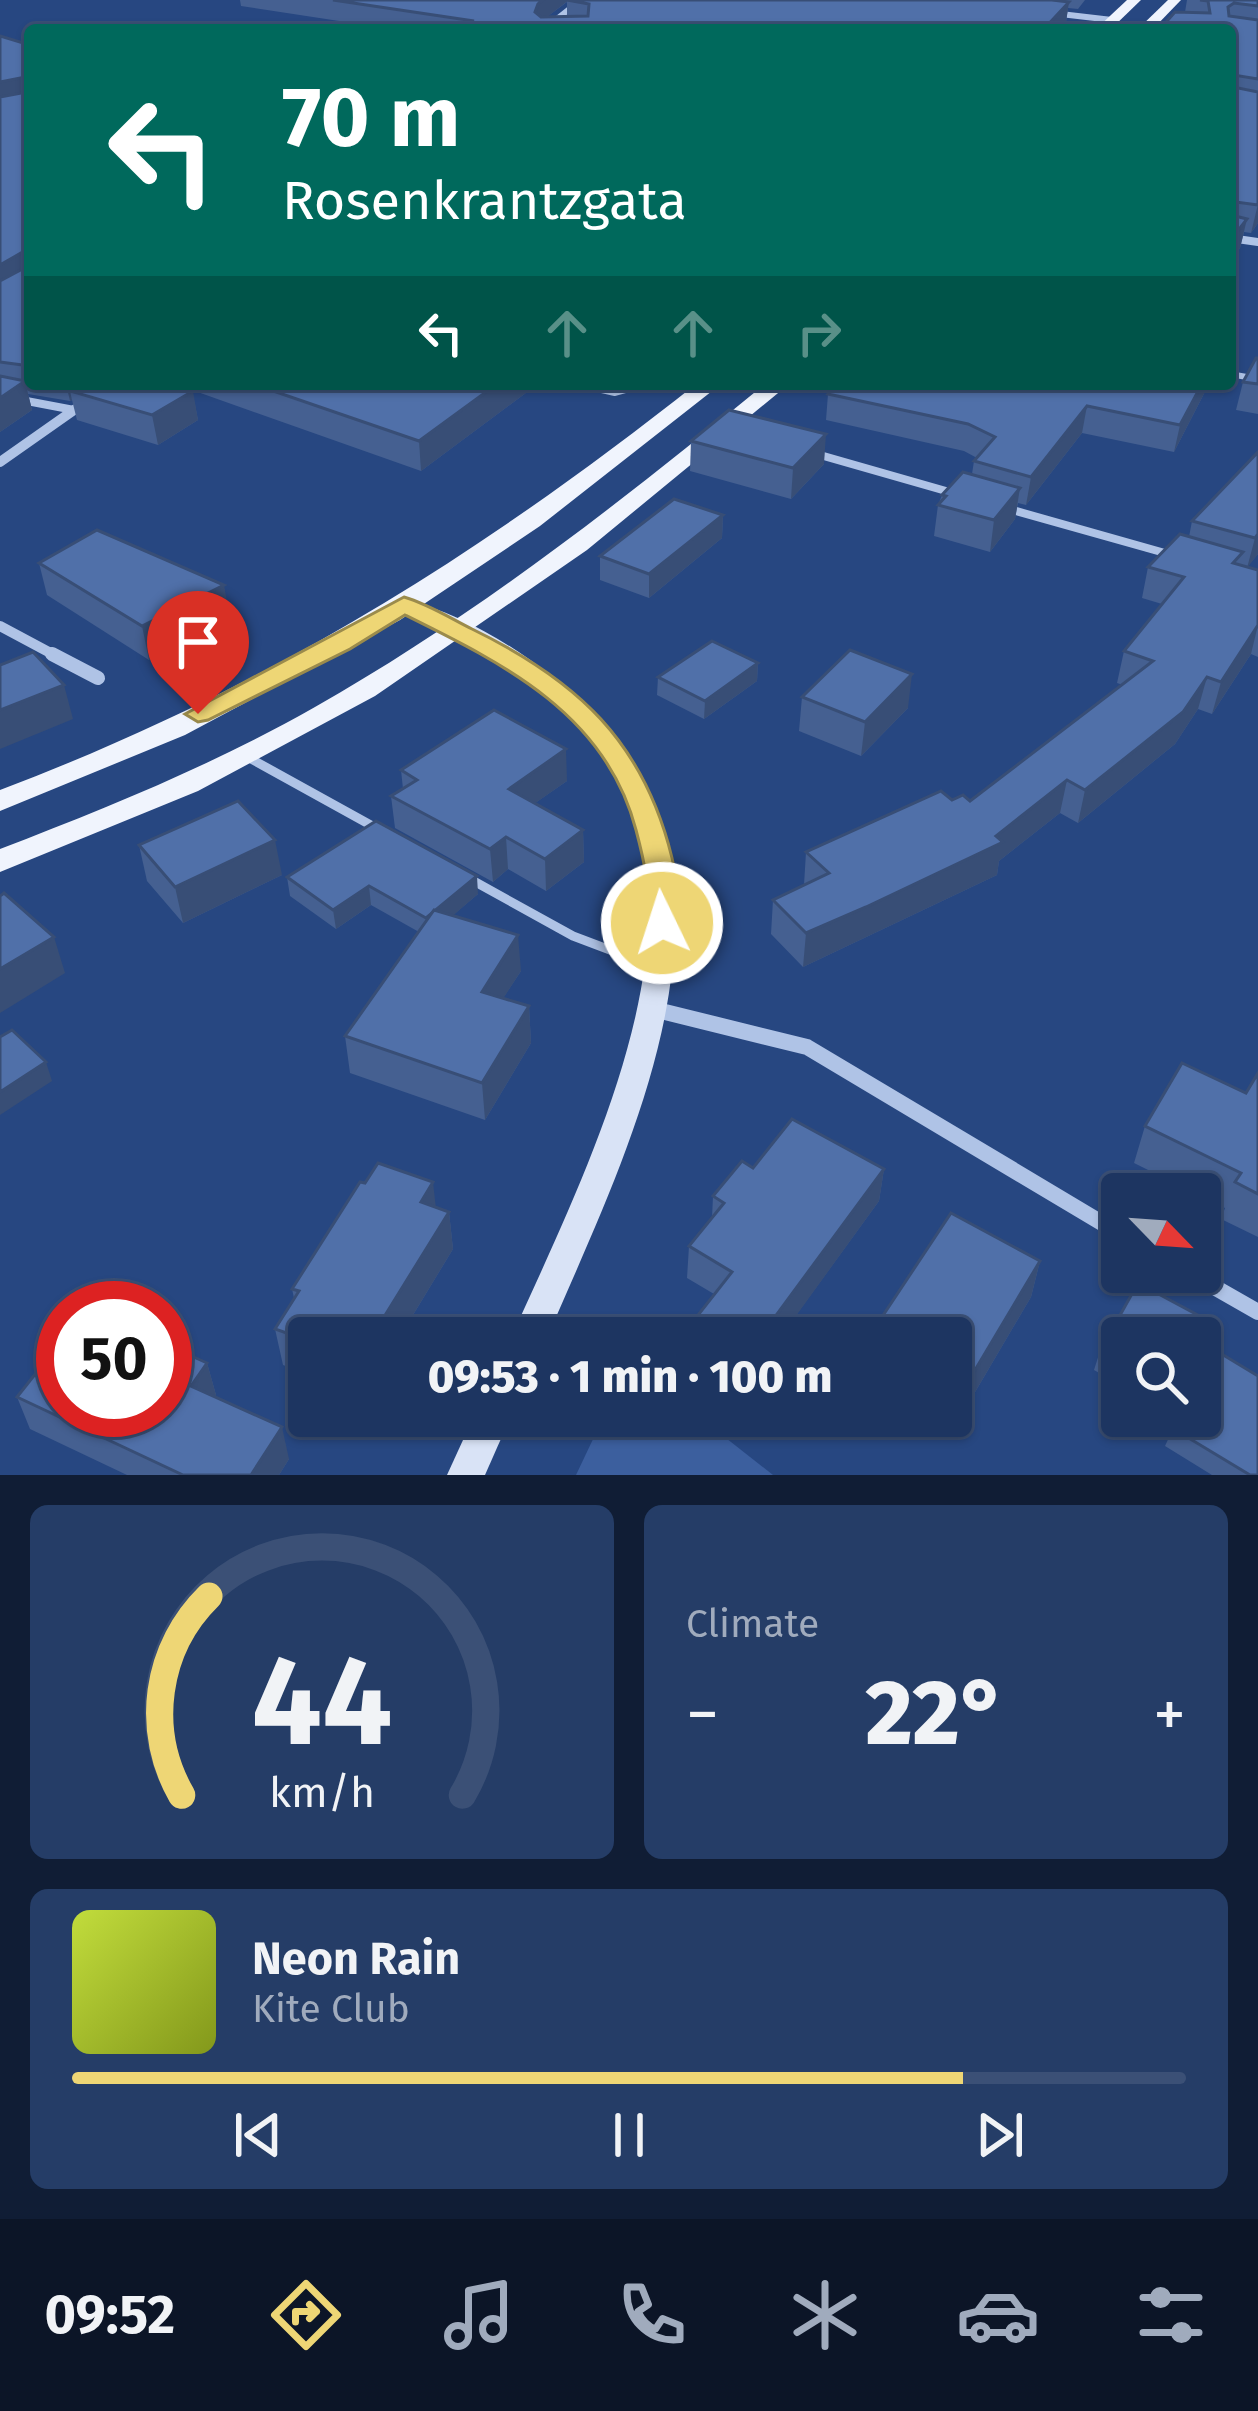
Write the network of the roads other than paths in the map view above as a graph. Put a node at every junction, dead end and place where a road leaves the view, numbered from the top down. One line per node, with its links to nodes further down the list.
1 (581, 0): 5 (street)
2 (1135, 0): 7 (main road)
3 (1174, 0): 8 (main road)
4 (1030, 10): 6 (street)
5 (549, 24)
6 (1102, 24)
7 (1108, 24)
8 (1154, 24)
9 (102, 390): 13 (street)
10 (702, 390): 19 (main road)
11 (771, 390): 21 (main road)
12 (0, 396): 13 (lane)
13 (74, 410): 15 (street)
14 (802, 449): 16 (lane)
15 (0, 462)
16 (974, 499)
17 (996, 505): 18 (lane)
18 (1192, 561)
19 (404, 605): 21 (main road); 24 (main road)
20 (0, 626): 22 (street)
21 (459, 631): 23 (main road); 28 (main road)
22 (98, 678)
23 (243, 754): 25 (lane); 26 (main road)
24 (0, 801)
25 (391, 836)
26 (0, 861)
27 (451, 869): 28 (lane)
28 (660, 968): 29 (main road)
29 (656, 1010): 30 (street); 33 (main road)
30 (1101, 1222)
31 (1221, 1291): 32 (street)
32 (1258, 1312)
33 (538, 1317)
34 (483, 1437): 35 (main road)
35 (466, 1475)

